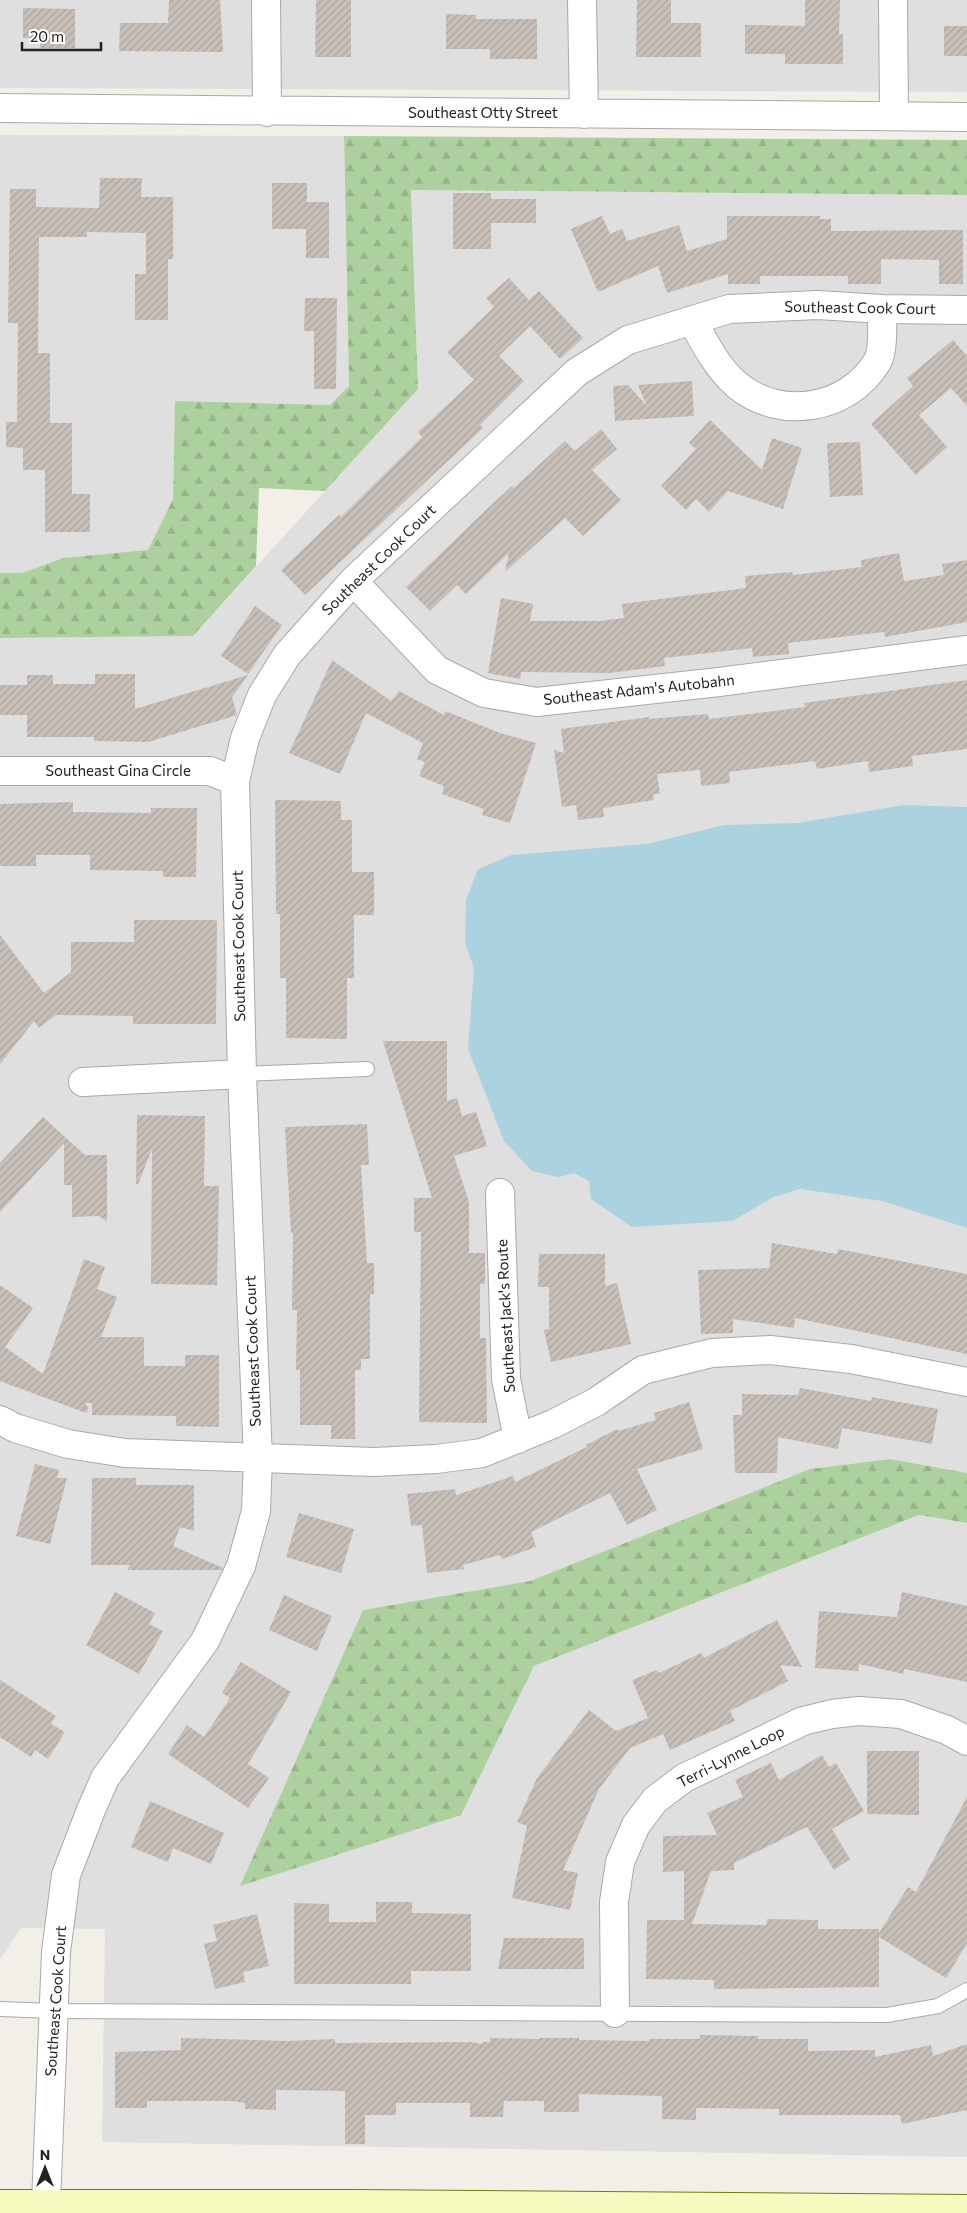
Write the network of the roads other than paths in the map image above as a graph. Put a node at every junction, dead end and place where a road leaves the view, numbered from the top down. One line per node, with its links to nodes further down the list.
1 (266, 0): 5 (street)
2 (582, 0): 6 (street)
3 (892, 0): 7 (street)
4 (0, 108): 5 (street, Southeast Otty Street)
5 (267, 112): 6 (street, Southeast Otty Street)
6 (584, 114): 7 (street, Southeast Otty Street)
7 (894, 116): 8 (street, Southeast Otty Street)
8 (967, 117)
9 (882, 309): 10 (street, Southeast Cook Court); 11 (street, Southeast Cook Court); 11 (street)
10 (967, 310)
11 (692, 320): 12 (street, Southeast Cook Court)
12 (353, 581): 13 (street, Southeast Adam's Autobahn); 15 (street, Southeast Cook Court)
13 (967, 650)
14 (0, 771): 15 (street, Southeast Gina Circle)
15 (235, 781): 17 (street, Southeast Cook Court)
16 (367, 1069): 17 (lane)
17 (242, 1074): 18 (street); 23 (street, Southeast Cook Court)
18 (82, 1082)
19 (500, 1193): 22 (street, Southeast Jack's Route)
20 (967, 1382): 22 (street)
21 (0, 1420): 23 (street)
22 (518, 1439): 23 (street)
23 (258, 1458): 27 (street, Southeast Cook Court)
24 (967, 1741): 28 (street, Terri-Lynne Loop)
25 (967, 1990): 28 (lane)
26 (0, 2009): 27 (lane)
27 (52, 2011): 28 (lane); 30 (street, Southeast Cook Court)
28 (615, 2013)
29 (0, 2204): 30 (main road)
30 (46, 2204): 31 (main road)
31 (354, 2208): 32 (main road)
32 (967, 2209)

